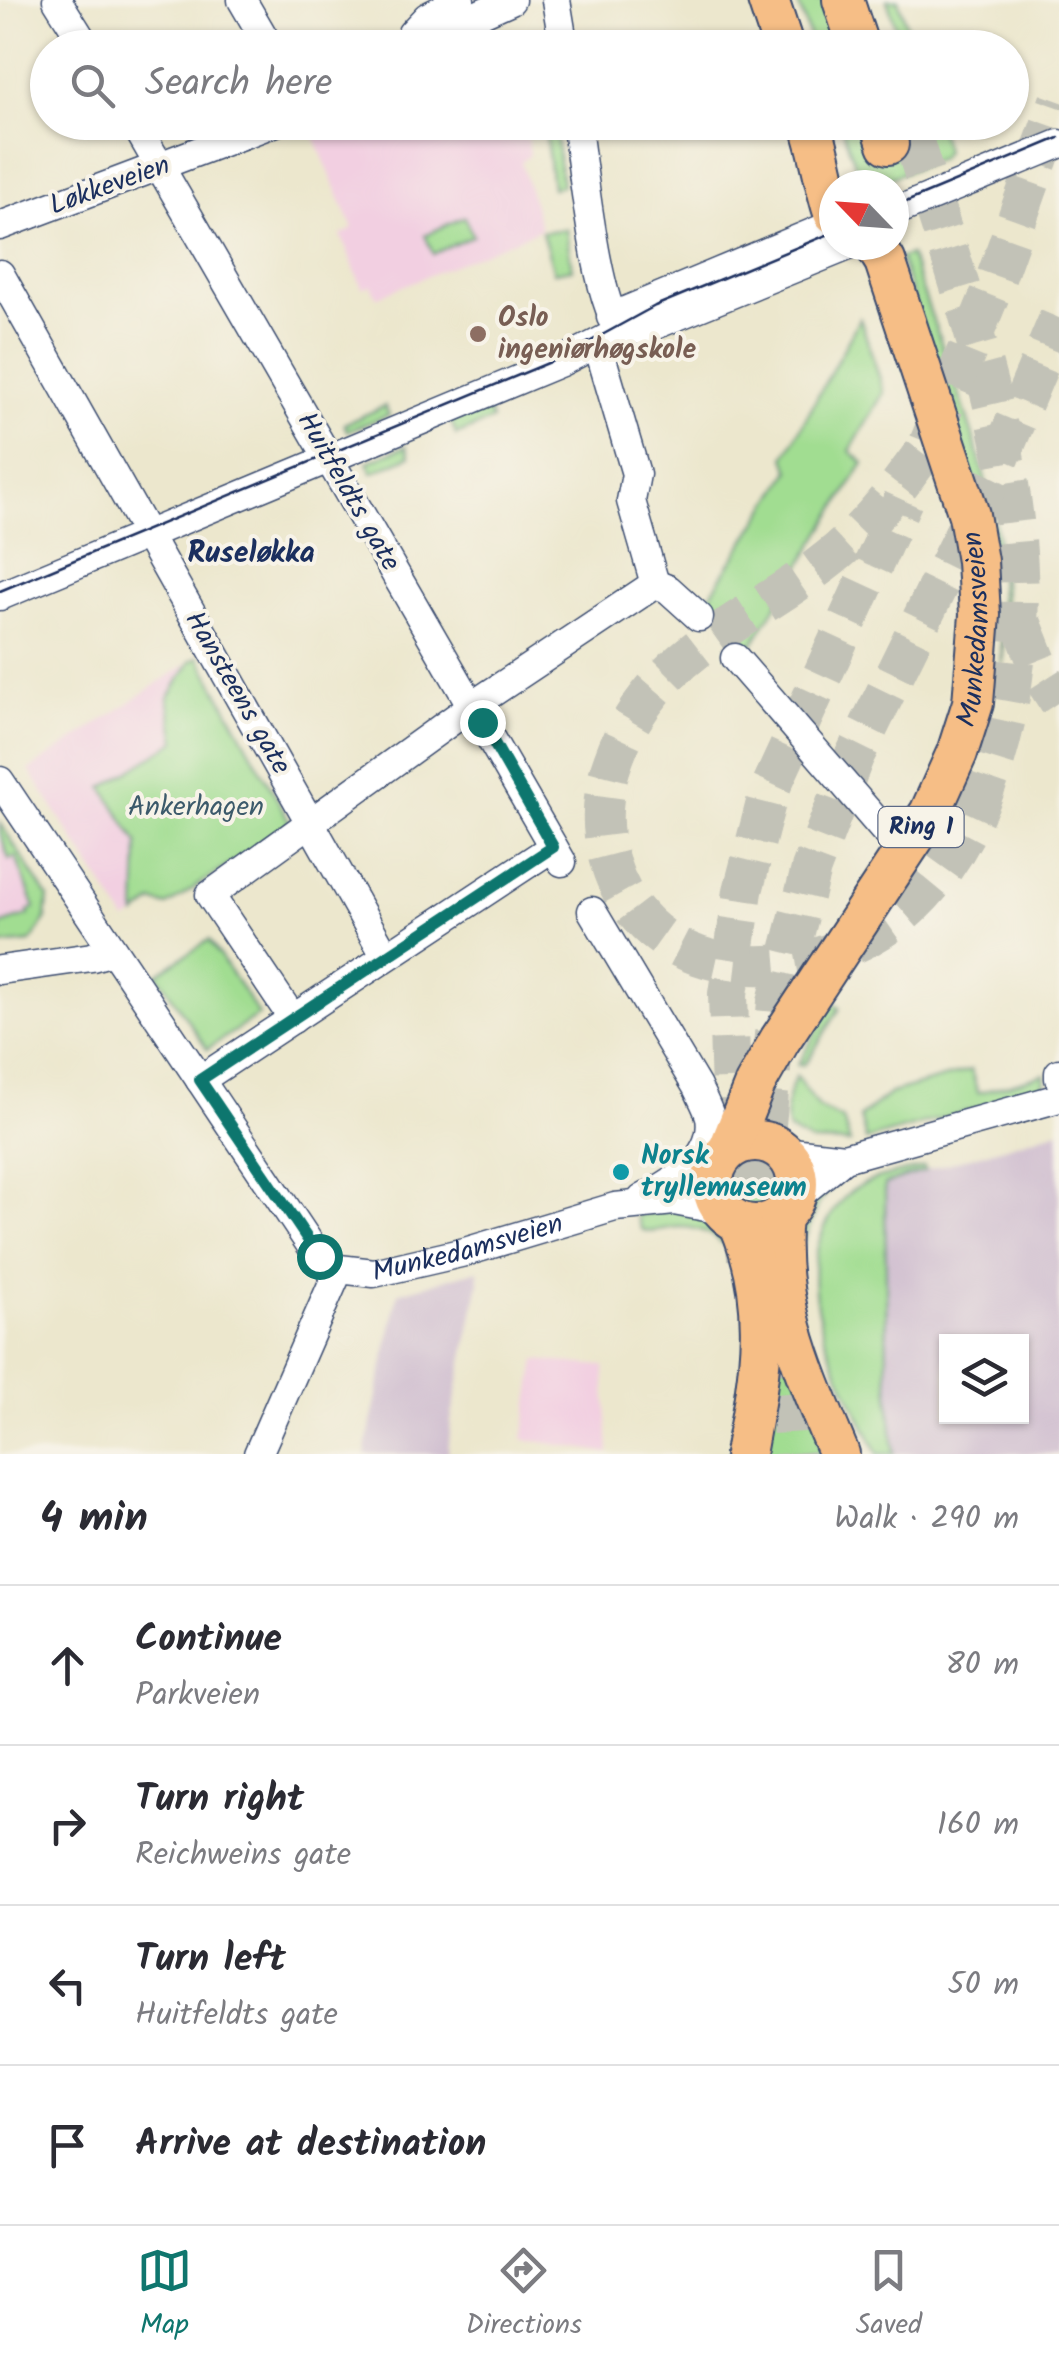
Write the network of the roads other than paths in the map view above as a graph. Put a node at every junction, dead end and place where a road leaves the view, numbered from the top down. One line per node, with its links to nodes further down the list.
1 (57, 0): 9 (street)
2 (242, 0): 10 (street)
3 (460, 0): 11 (street)
4 (511, 0): 12 (street)
5 (556, 0): 13 (street)
6 (768, 0): 14 (highway)
7 (843, 0): 15 (highway)
8 (868, 0): 16 (highway)
9 (76, 30)
10 (260, 30)
11 (414, 30)
12 (444, 30)
13 (561, 30)
14 (778, 30)
15 (861, 30)
16 (869, 30)
17 (145, 140): 21 (street, Huitfeldts gate)
18 (229, 140): 21 (street, Løkkeveien)
19 (579, 140): 28 (street)
20 (1059, 144): 22 (street)
21 (161, 166): 23 (street, Løkkeveien); 30 (street, Huitfeldts gate)
22 (909, 206)
23 (0, 226)
24 (819, 231): 28 (street)
25 (819, 258): 28 (street)
26 (884, 260): 39 (highway, Munkedamsveien / Ring 1)
27 (0, 274): 31 (street, Hansteens gate)
28 (617, 323): 30 (street)
29 (602, 359): 32 (street)
30 (328, 459): 31 (street); 36 (street, Huitfeldts gate)
31 (146, 535): 33 (street); 38 (street, Hansteens gate)
32 (655, 584): 34 (street); 36 (street)
33 (0, 596)
34 (700, 618)
35 (735, 658): 39 (street)
36 (472, 706): 38 (street); 43 (street, Huitfeldts gate)
37 (0, 780): 42 (street)
38 (312, 823): 43 (street, Hansteens gate); 45 (street)
39 (905, 850): 41 (highway, Munkedamsveien / Ring 1)
40 (592, 911): 52 (street)
41 (848, 940): 48 (highway, Munkedamsveien / Ring 1); 50 (highway, Munkedamsveien / Ring 1)
42 (113, 951): 44 (street); 46 (street)
43 (384, 955): 45 (street)
44 (0, 970)
45 (292, 1019): 46 (street)
46 (200, 1080): 55 (street)
47 (1059, 1098): 49 (street)
48 (779, 1148): 49 (street); 50 (highway); 53 (highway)
49 (844, 1158): 53 (street)
50 (722, 1159): 51 (street, Munkedamsveien); 54 (highway)
51 (674, 1201): 52 (street, Munkedamsveien); 54 (street, Munkedamsveien)
52 (632, 1205): 55 (street, Munkedamsveien)
53 (787, 1208): 54 (highway); 58 (highway)
54 (731, 1216): 57 (highway)
55 (338, 1268): 56 (street, Munkedamsveien)
56 (258, 1454)
57 (745, 1454)
58 (839, 1454)

